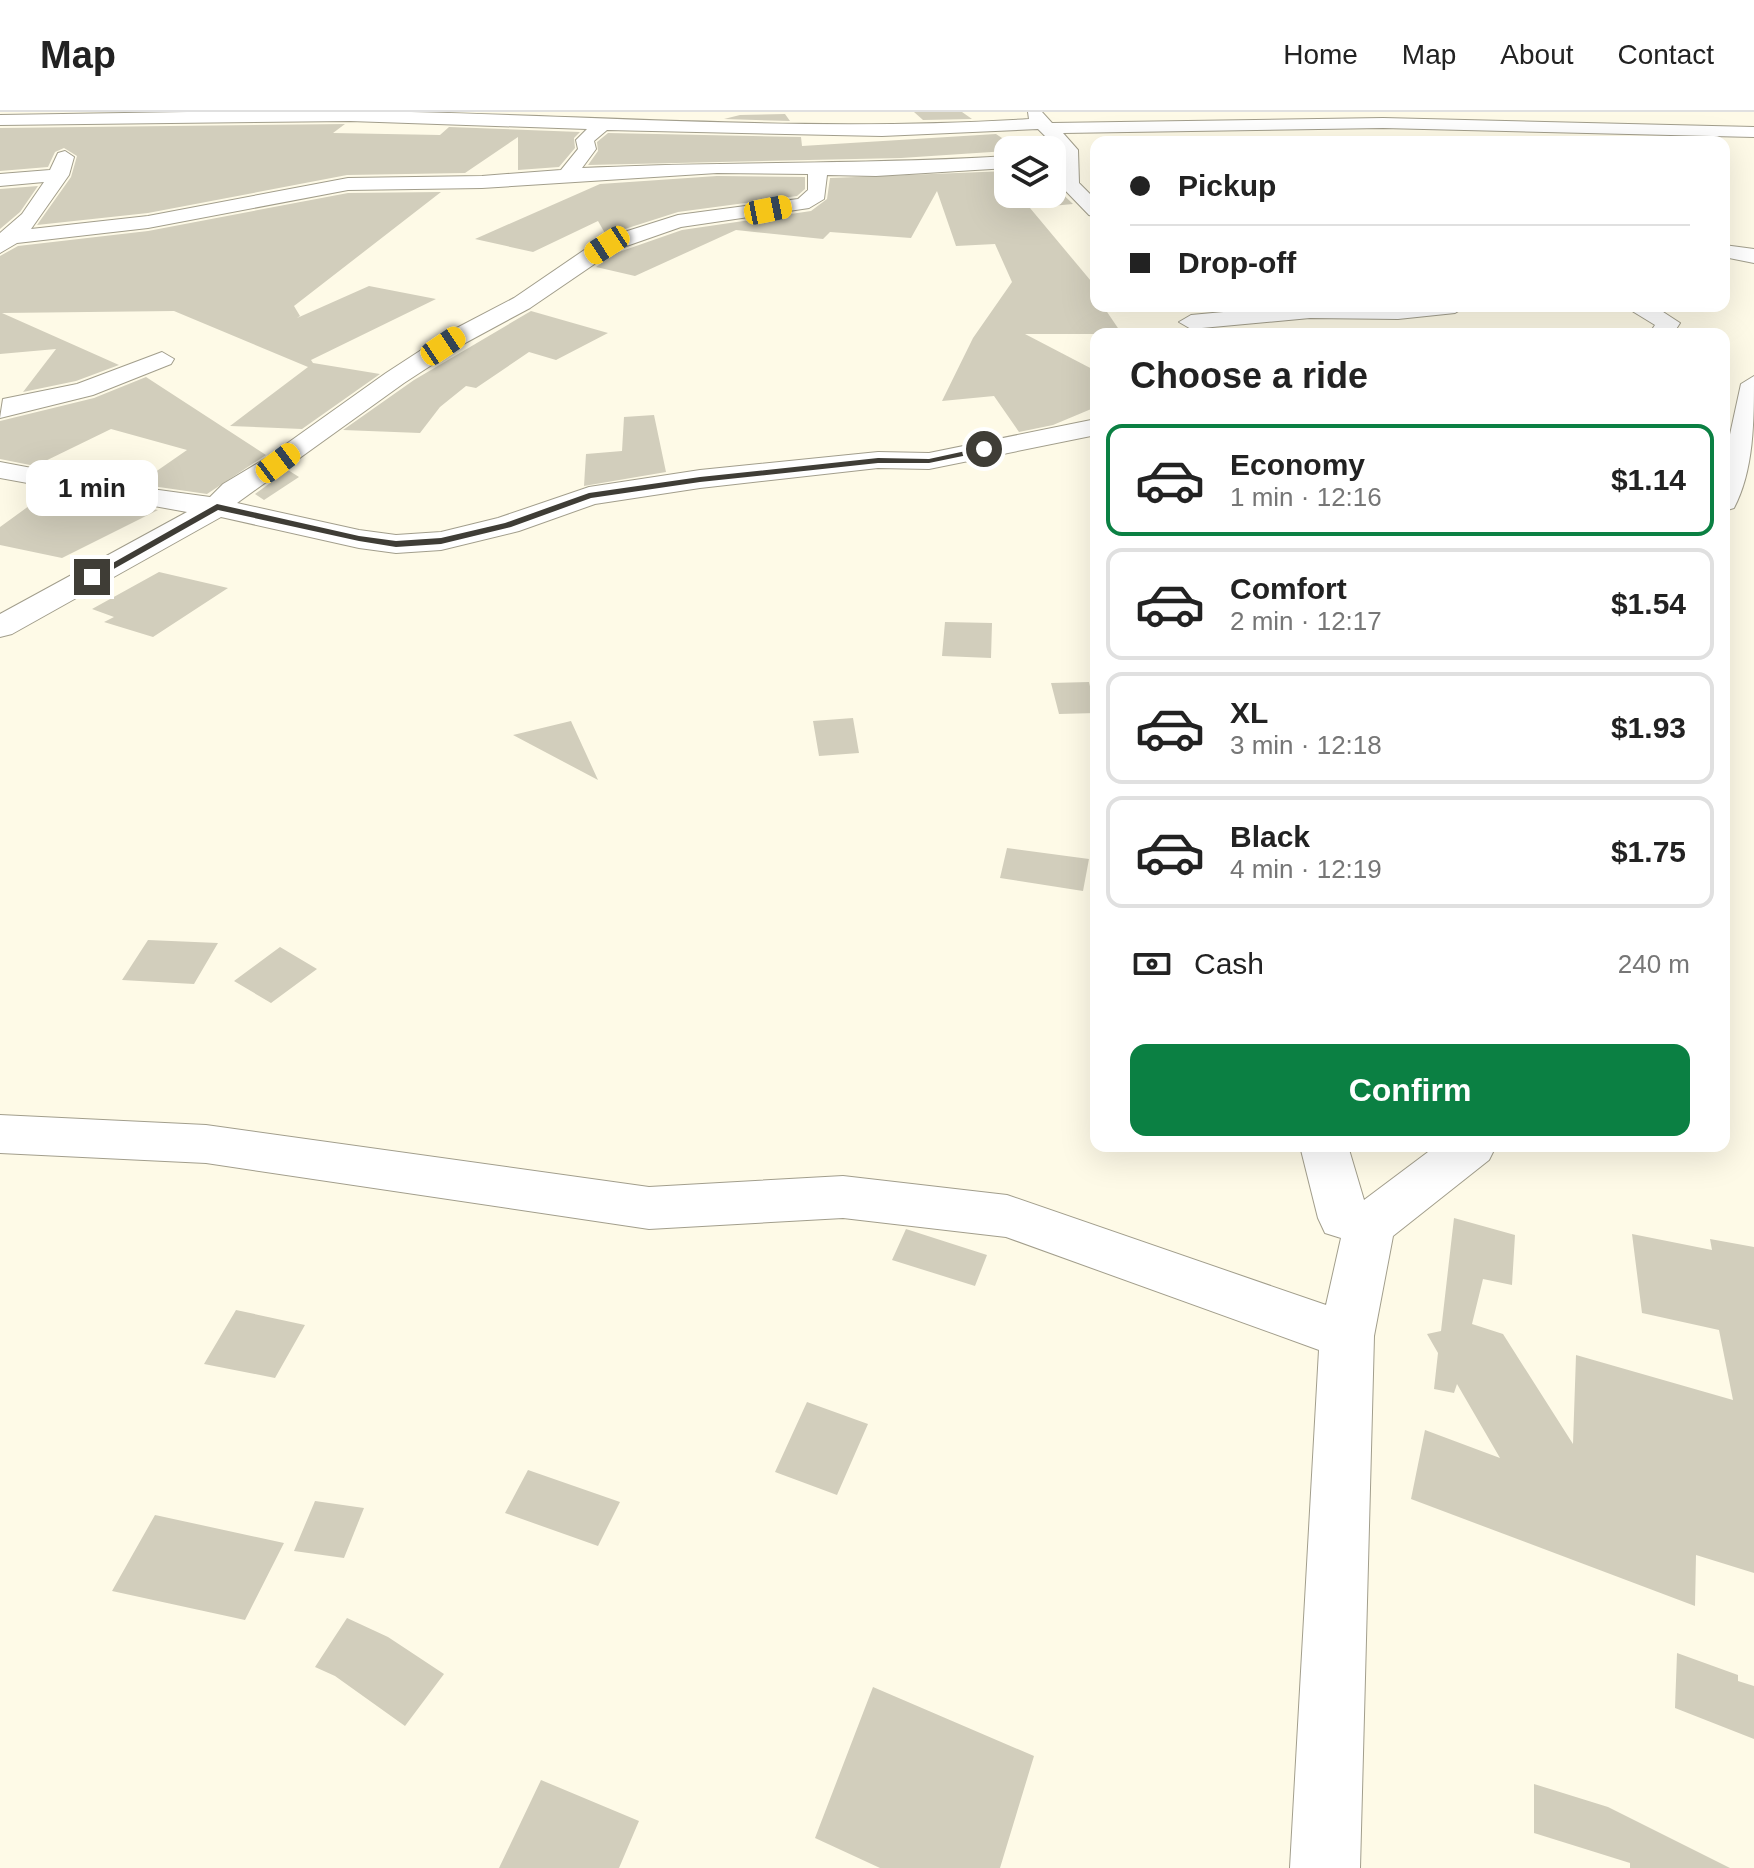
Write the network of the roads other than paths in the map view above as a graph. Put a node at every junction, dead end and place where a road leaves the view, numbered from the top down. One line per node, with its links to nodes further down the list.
1 (1614, 112): 8 (street)
2 (160, 114): 3 (street); 4 (street)
3 (397, 114): 5 (street)
4 (0, 120)
5 (474, 121): 7 (street); 10 (street)
6 (1040, 121): 7 (street); 8 (street); 11 (street)
7 (604, 124): 15 (street)
8 (1713, 130): 9 (street)
9 (1754, 132)
10 (446, 135)
11 (1055, 136)
12 (390, 163): 18 (street)
13 (994, 163): 14 (street)
14 (817, 169): 15 (street); 36 (street)
15 (567, 175): 18 (street)
16 (1066, 175): 19 (street)
17 (0, 180): 22 (street)
18 (348, 184): 22 (street)
19 (1069, 184): 20 (street); 21 (street)
20 (1090, 184)
21 (1090, 205)
22 (4, 242)
23 (1730, 252): 24 (street)
24 (1754, 256)
25 (1298, 312): 27 (street)
26 (1647, 312): 28 (street)
27 (1193, 321)
28 (1665, 328)
29 (162, 359): 31 (street)
30 (1749, 378): 34 (street)
31 (0, 410)
32 (1090, 428): 36 (street)
33 (0, 470): 36 (street)
34 (1730, 491)
35 (1730, 503): 37 (street)
36 (217, 507): 38 (street)
37 (1754, 508)
38 (0, 627)
39 (0, 1134): 43 (street)
40 (1326, 1152): 42 (street)
41 (1464, 1152): 42 (street)
42 (1369, 1225): 43 (street)
43 (1347, 1336): 44 (street)
44 (1325, 1868)

